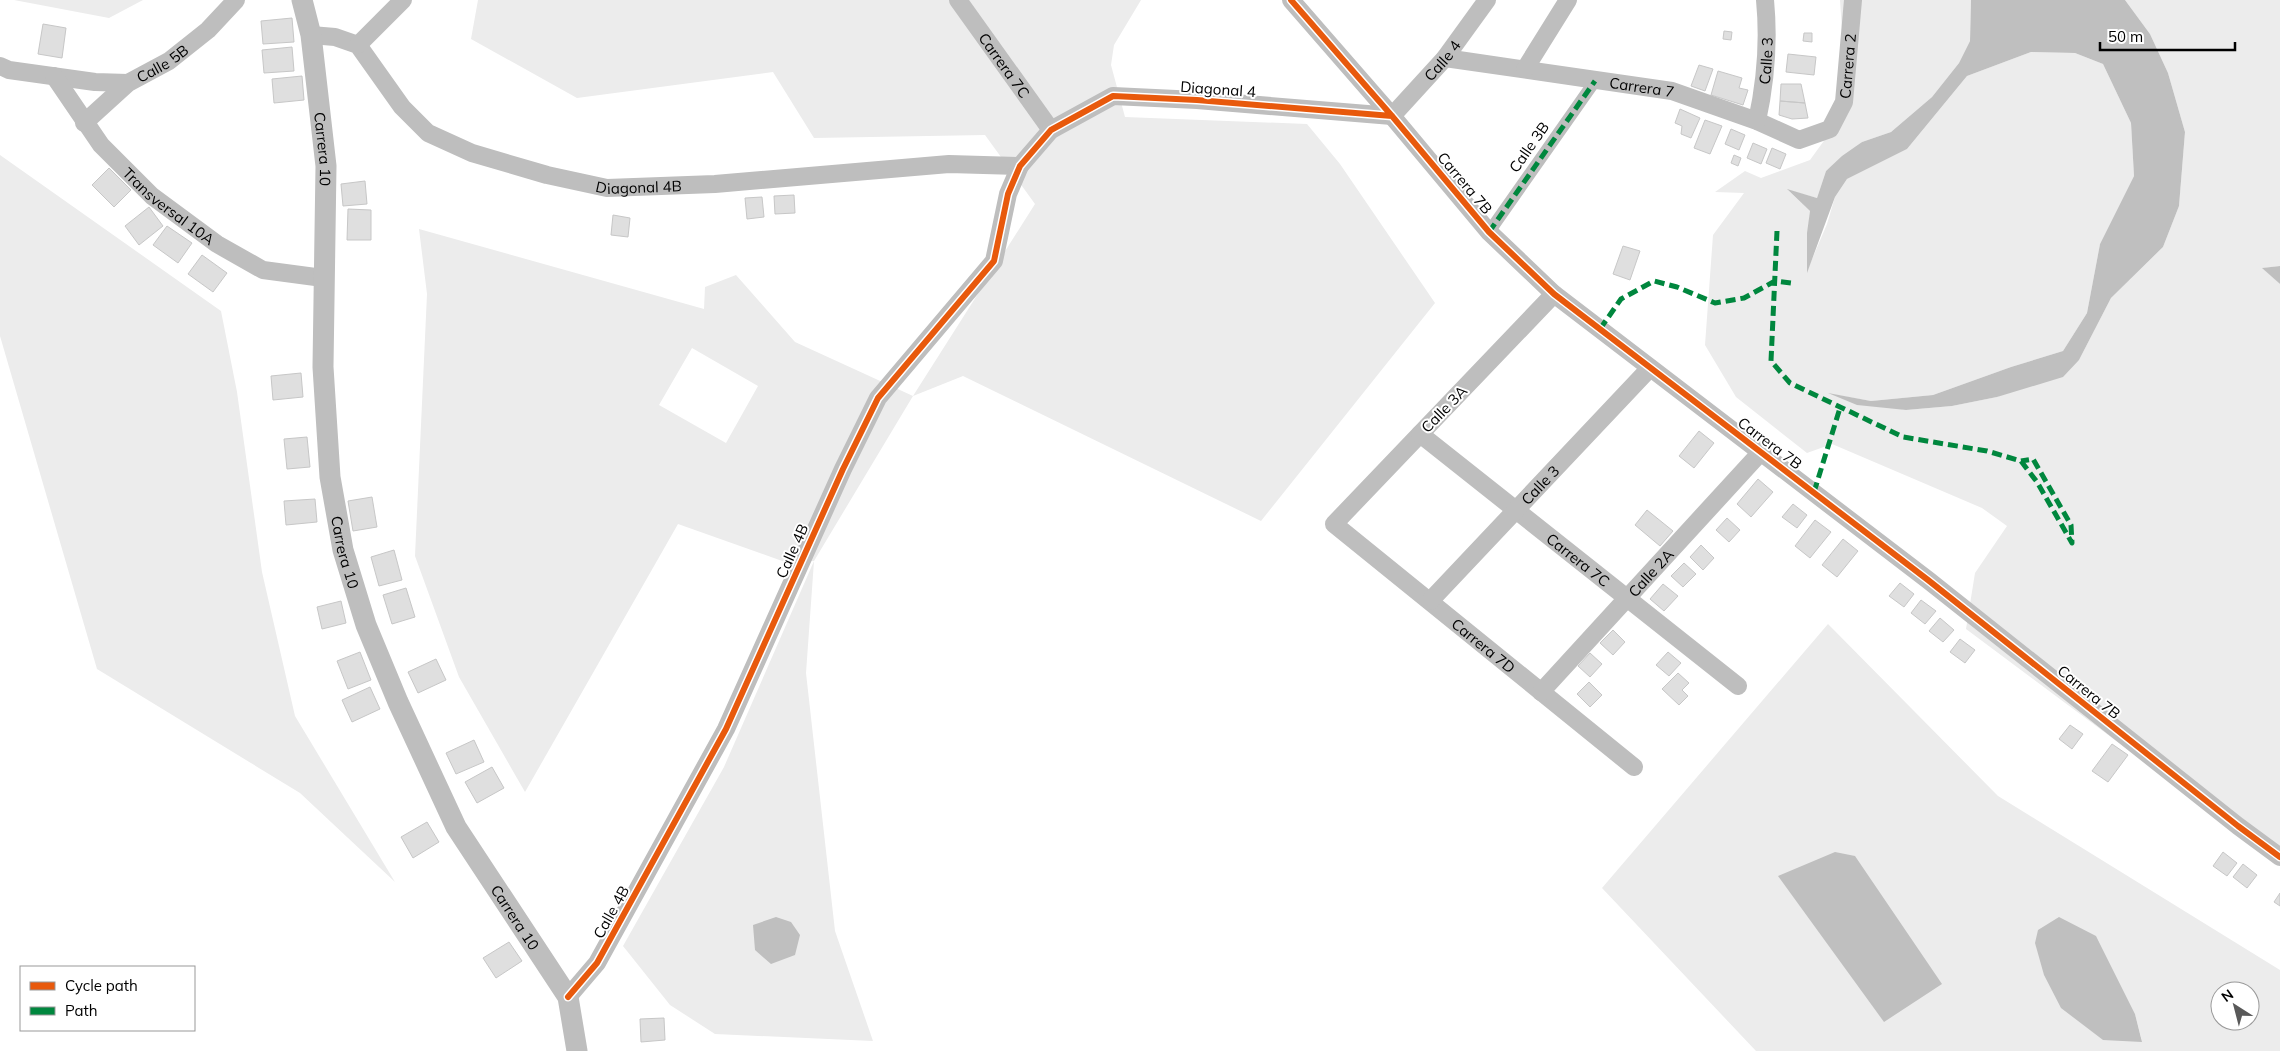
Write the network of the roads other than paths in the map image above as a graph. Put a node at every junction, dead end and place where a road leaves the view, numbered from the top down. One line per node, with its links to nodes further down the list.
1 (236, 0): 17 (street, Calle 5B)
2 (302, 0): 10 (street, Carrera 10)
3 (958, 0): 22 (street, Carrera 7C)
4 (1290, 0): 18 (street, Carrera 7B)
5 (1487, 0): 12 (street, Calle 4)
6 (1568, 0): 14 (street)
7 (1766, 0): 19 (street, Calle 3)
8 (1853, 0): 21 (street, Carrera 2)
9 (403, 1): 11 (street)
10 (311, 35): 11 (street); 25 (street, Carrera 10)
11 (358, 45): 23 (street, Diagonal 4B)
12 (1446, 58): 14 (street, Carrera 7); 18 (street, Calle 4)
13 (0, 66): 15 (street)
14 (1525, 70): 16 (street, Carrera 7)
15 (54, 76): 17 (street); 20 (street, Transversal 10A)
16 (1595, 81): 19 (street, Carrera 7); 24 (street, Calle 3B)
17 (128, 83): 20 (street, Calle 5B)
18 (1392, 116): 22 (street, Diagonal 4); 24 (street, Carrera 7B)
19 (1757, 121): 21 (street, Carrera 7)
20 (84, 124): 25 (street, Transversal 10A)
21 (1830, 129)
22 (1051, 130): 23 (street, Calle 4B)
23 (1020, 166): 38 (street, Calle 4B)
24 (1489, 232): 26 (street, Carrera 7B)
25 (323, 278): 38 (street, Carrera 10)
26 (1554, 294): 27 (street, Carrera 7B); 28 (street, Calle 3A)
27 (1650, 368): 29 (street, Carrera 7B); 30 (street, Calle 3)
28 (1420, 434): 30 (street, Carrera 7C); 31 (street, Calle 3A)
29 (1761, 452): 32 (street, Calle 2A); 37 (street, Carrera 7B)
30 (1516, 510): 32 (street, Carrera 7C); 33 (street, Calle 3)
31 (1334, 524): 33 (street, Carrera 7D)
32 (1627, 598): 34 (street, Carrera 7C); 35 (street, Calle 2A)
33 (1430, 601): 35 (street, Carrera 7D)
34 (1738, 686)
35 (1541, 692): 36 (street, Carrera 7D)
36 (1634, 767)
37 (2280, 857)
38 (568, 997): 39 (street, Carrera 10)
39 (577, 1051)

